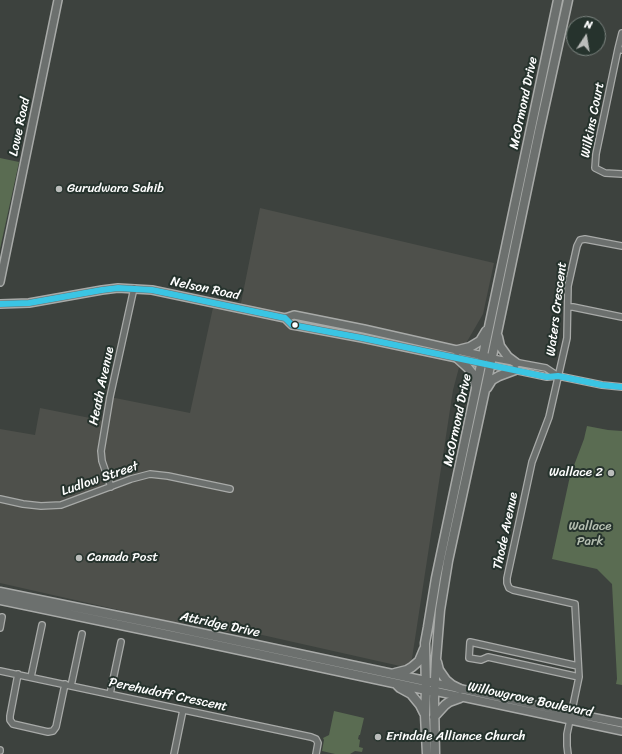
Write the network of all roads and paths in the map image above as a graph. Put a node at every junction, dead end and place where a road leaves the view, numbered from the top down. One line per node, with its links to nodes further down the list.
1 (58, 0): 8 (street, Lowe Road)
2 (558, 0): 13 (main road, McOrmond Drive)
3 (568, 0): 14 (main road, McOrmond Drive)
4 (622, 33): 5 (street)
5 (620, 49): 6 (street, Wilkins Court)
6 (622, 174)
7 (622, 246): 11 (street, Waters Crescent)
8 (0, 282)
9 (134, 288): 10 (street, Nelson Road); 15 (street, Nelson Road); 22 (street, Heath Avenue)
10 (0, 304)
11 (568, 307): 12 (street); 18 (street, Waters Crescent)
12 (622, 317)
13 (489, 326): 15 (main road); 16 (main road, McOrmond Drive)
14 (498, 328): 16 (main road, McOrmond Drive); 17 (main road)
15 (457, 354): 16 (street, Nelson Road); 20 (main road)
16 (487, 360): 17 (street); 20 (main road, McOrmond Drive); 21 (main road, McOrmond Drive)
17 (516, 367): 18 (street); 21 (main road)
18 (558, 376): 19 (street); 36 (street, Thode Avenue)
19 (622, 387)
20 (476, 389): 25 (main road, McOrmond Drive)
21 (485, 390): 26 (main road, McOrmond Drive)
22 (111, 487): 23 (street, Ludlow Street); 24 (street, Ludlow Street)
23 (230, 489)
24 (0, 500)
25 (452, 506): 26 (main road); 34 (main road, McOrmond Drive)
26 (457, 522): 35 (main road, McOrmond Drive)
27 (0, 592): 39 (main road, Attridge Drive)
28 (0, 600): 43 (main road, Attridge Drive)
29 (2, 616): 31 (street)
30 (42, 625): 40 (street)
31 (0, 628)
32 (82, 634): 46 (street)
33 (121, 642): 49 (street)
34 (425, 642): 39 (main road); 42 (main road, McOrmond Drive)
35 (436, 659): 44 (main road, McOrmond Drive); 48 (main road)
36 (578, 666): 41 (street, Thode Avenue); 41 (street)
37 (0, 671): 38 (street, Perehudoff Crescent)
38 (18, 674): 40 (street, Perehudoff Crescent); 45 (street)
39 (390, 674): 42 (main road, Attridge Drive)
40 (31, 677): 45 (street, Perehudoff Crescent)
41 (579, 677): 52 (street, Thode Avenue)
42 (426, 681): 44 (main road, Attridge Drive); 47 (main road, McOrmond Drive)
43 (395, 683): 47 (main road, Attridge Drive); 51 (main road)
44 (434, 683): 47 (main road, McOrmond Drive); 48 (street, Willowgrove Boulevard)
45 (65, 684): 46 (street, Perehudoff Crescent)
46 (71, 686): 49 (street, Perehudoff Crescent)
47 (430, 690): 48 (street, Willowgrove Boulevard); 51 (main road, McOrmond Drive); 53 (main road, McOrmond Drive)
48 (460, 693): 52 (street, Willowgrove Boulevard); 53 (main road)
49 (110, 694): 50 (street, Perehudoff Crescent)
50 (183, 710): 56 (street); 57 (street, Perehudoff Crescent)
51 (425, 715): 58 (main road, McOrmond Drive)
52 (570, 716): 54 (street, Willowgrove Boulevard); 55 (street, Willowgrove Boulevard); 60 (street, Thode Avenue)
53 (434, 717): 59 (main road, McOrmond Drive)
54 (622, 723)
55 (622, 731)
56 (174, 754)
57 (316, 754)
58 (427, 754)
59 (435, 754)
60 (568, 754)

